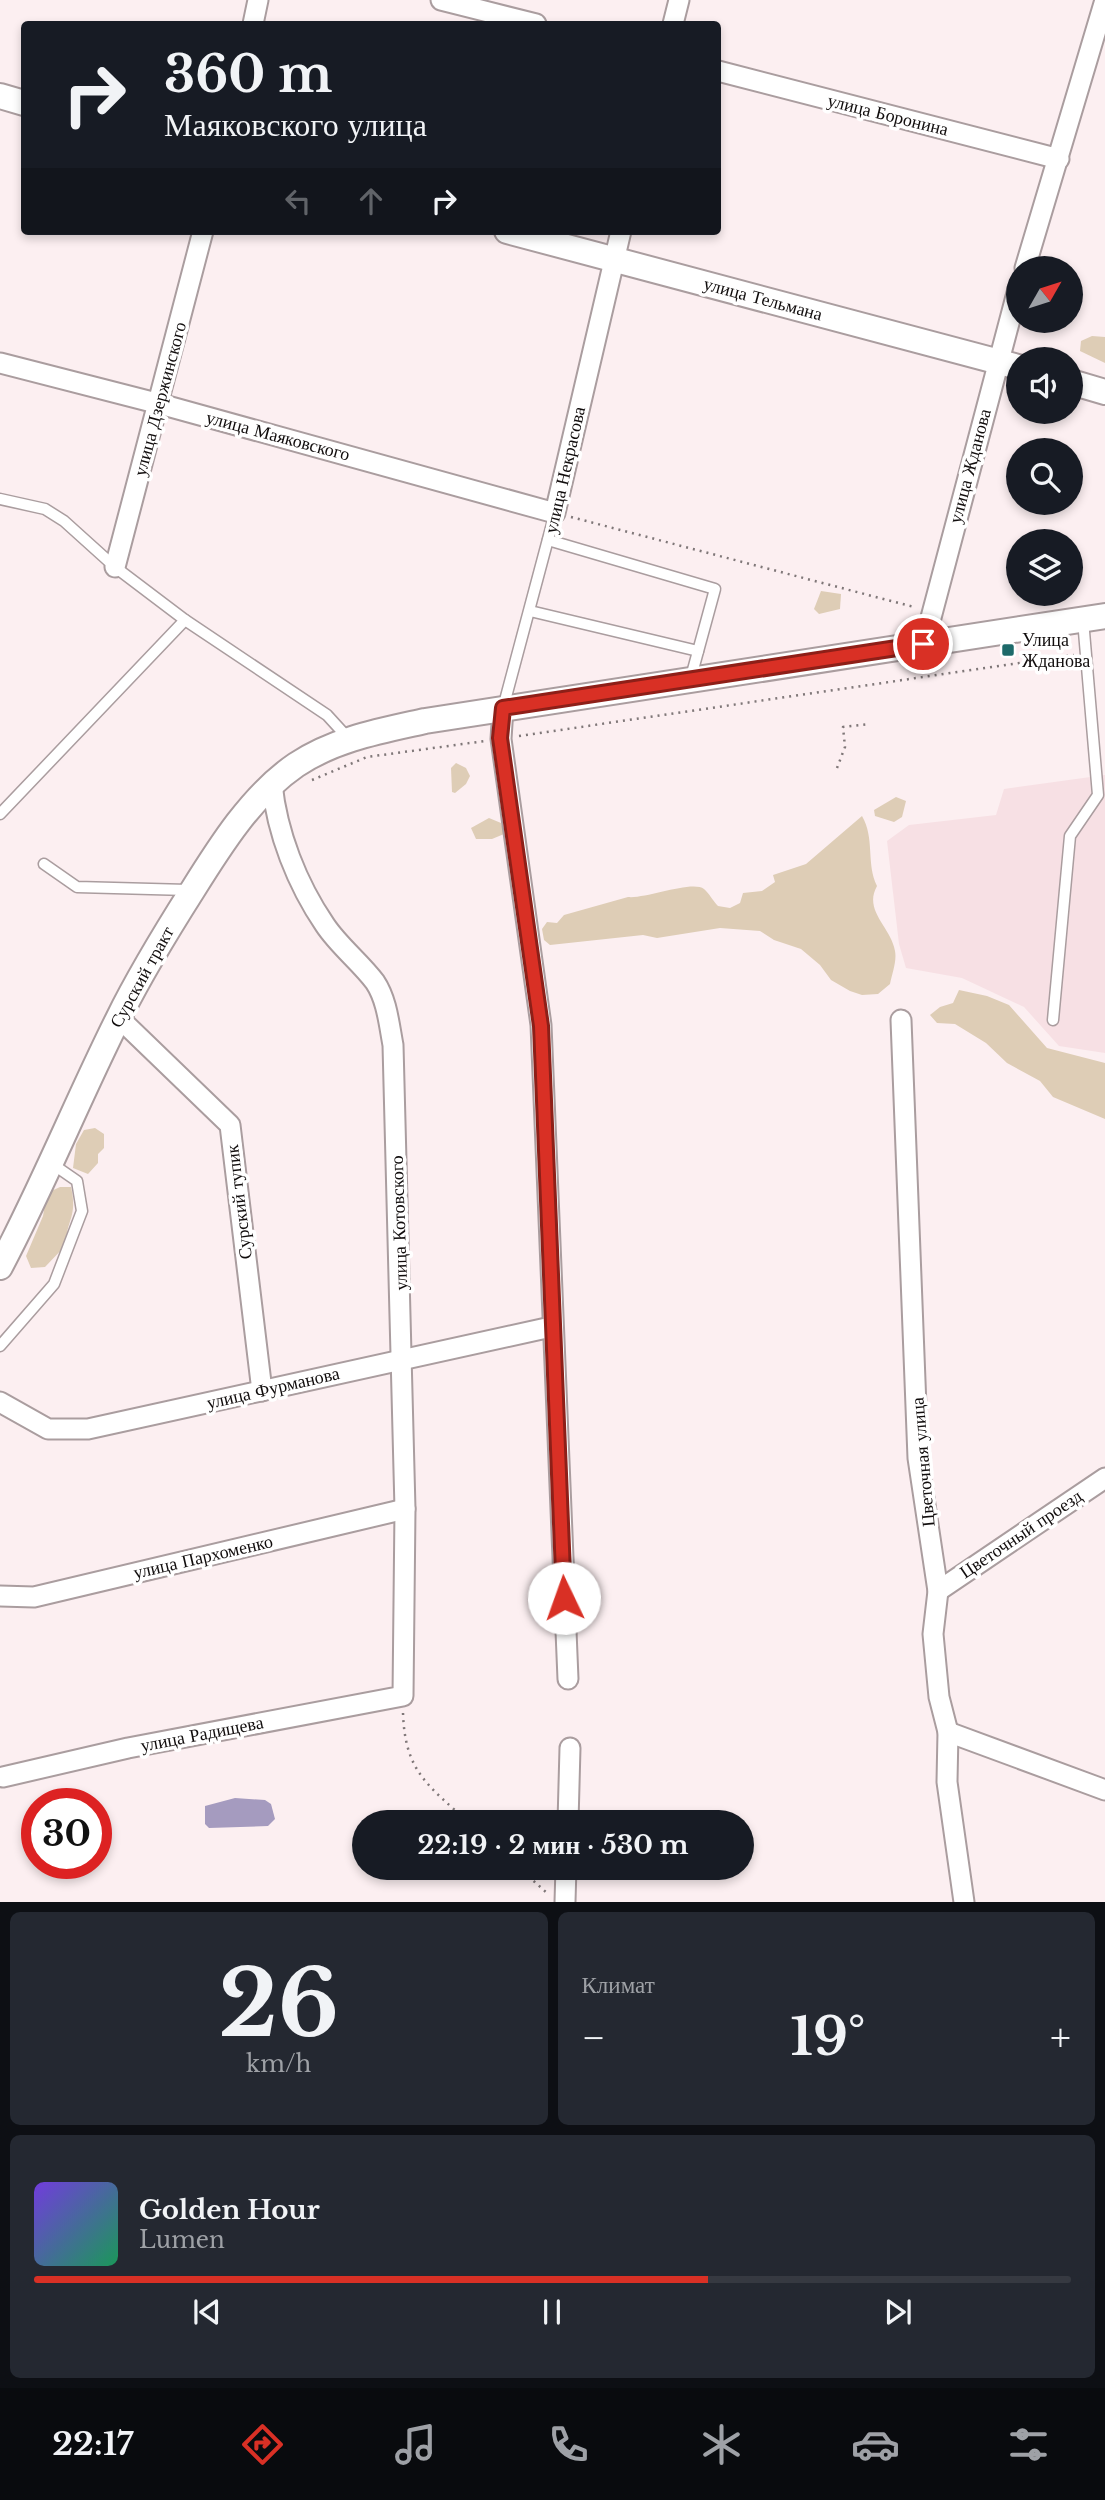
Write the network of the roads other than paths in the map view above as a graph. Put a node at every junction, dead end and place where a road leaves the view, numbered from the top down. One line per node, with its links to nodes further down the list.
1 (258, 0): 5 (street)
2 (441, 0): 6 (street)
3 (679, 0): 7 (street)
4 (1105, 0): 11 (street)
5 (254, 21)
6 (524, 21)
7 (674, 21)
8 (721, 72): 11 (street, улица Боронина)
9 (0, 96): 10 (street)
10 (21, 102)
11 (1059, 159): 15 (street)
12 (202, 235): 22 (street, улица Дзержинского)
13 (522, 235): 16 (street, улица Тельмана)
14 (620, 235): 16 (street, улица Некрасова)
15 (1029, 256)
16 (614, 260): 18 (street, улица Тельмана); 24 (street, улица Некрасова)
17 (0, 363): 22 (street, улица Маяковского)
18 (1006, 363)
19 (1006, 371): 30 (street, улица Жданова)
20 (1083, 386): 21 (street)
21 (1105, 392)
22 (160, 404): 24 (street, улица Маяковского); 26 (street, улица Дзержинского)
23 (0, 499): 26 (lane)
24 (555, 513): 25 (lane, улица Некрасова)
25 (548, 540): 27 (lane, улица Некрасова); 31 (lane)
26 (115, 567): 29 (lane)
27 (530, 611): 31 (lane); 33 (lane, улица Некрасова)
28 (1094, 618): 30 (street, Сурский тракт); 41 (lane)
29 (185, 620): 34 (lane); 36 (lane)
30 (923, 644): 32 (street, Сурский тракт)
31 (698, 651): 32 (lane)
32 (690, 680): 33 (street, Сурский тракт)
33 (503, 708): 34 (street, Сурский тракт); 44 (street)
34 (348, 739): 35 (street, Сурский тракт)
35 (272, 784): 38 (street, Сурский тракт); 46 (street, улица Котовского)
36 (0, 814)
37 (44, 864): 38 (lane)
38 (192, 890): 39 (street, Сурский тракт)
39 (118, 1017): 42 (street, Сурский тракт); 47 (street, Сурский тупик)
40 (901, 1020): 51 (street, Цветочная улица)
41 (1053, 1020)
42 (51, 1163): 43 (street, Сурский тракт); 45 (lane)
43 (0, 1267)
44 (551, 1326): 46 (street, улица Фурманова); 53 (street)
45 (0, 1346)
46 (403, 1360): 47 (street, улица Фурманова); 50 (street, улица Котовского)
47 (262, 1391): 48 (street, улица Фурманова)
48 (0, 1402)
49 (1105, 1478): 51 (street, Цветочный проезд)
50 (405, 1509): 52 (street, улица Пархоменко); 54 (street, улица Котовского)
51 (938, 1591): 55 (street, Цветочная улица)
52 (0, 1596)
53 (568, 1679)
54 (403, 1696): 57 (street, улица Радищева)
55 (948, 1732): 58 (street); 62 (street, Цветочная улица)
56 (570, 1748): 59 (street)
57 (3, 1777)
58 (1105, 1790)
59 (568, 1810)
60 (566, 1880): 61 (street)
61 (565, 1902)
62 (964, 1902)

